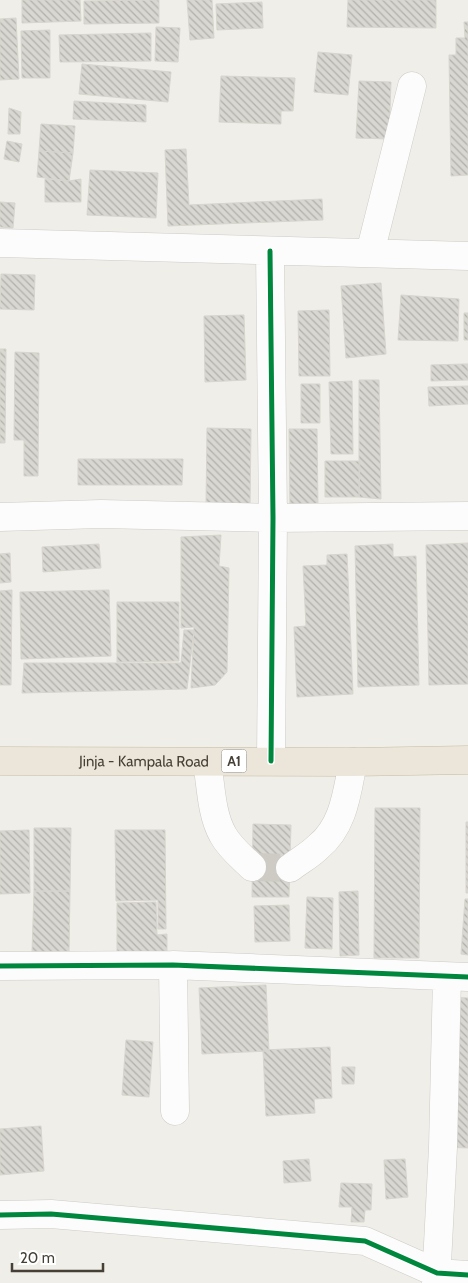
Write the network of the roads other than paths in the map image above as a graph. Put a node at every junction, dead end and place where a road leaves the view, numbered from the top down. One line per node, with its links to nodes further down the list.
1 (412, 86): 4 (street)
2 (0, 243): 3 (street)
3 (270, 251): 4 (street); 8 (street)
4 (370, 254): 5 (street)
5 (468, 256)
6 (468, 516): 8 (street)
7 (0, 517): 8 (street)
8 (273, 518): 11 (street)
9 (468, 760): 13 (highway, Jinja - Kampala Road / A1)
10 (0, 761): 12 (highway, Jinja - Kampala Road / A1)
11 (271, 761): 12 (highway, Jinja - Kampala Road / A1); 13 (highway, Jinja - Kampala Road / A1)
12 (208, 762): 14 (street)
13 (353, 762): 15 (street)
14 (252, 867)
15 (290, 868)
16 (173, 965): 17 (street); 18 (street); 19 (street)
17 (0, 966)
18 (458, 977): 22 (street)
19 (175, 1110)
20 (0, 1215): 22 (street)
21 (468, 1275): 22 (street)
22 (436, 1278)

